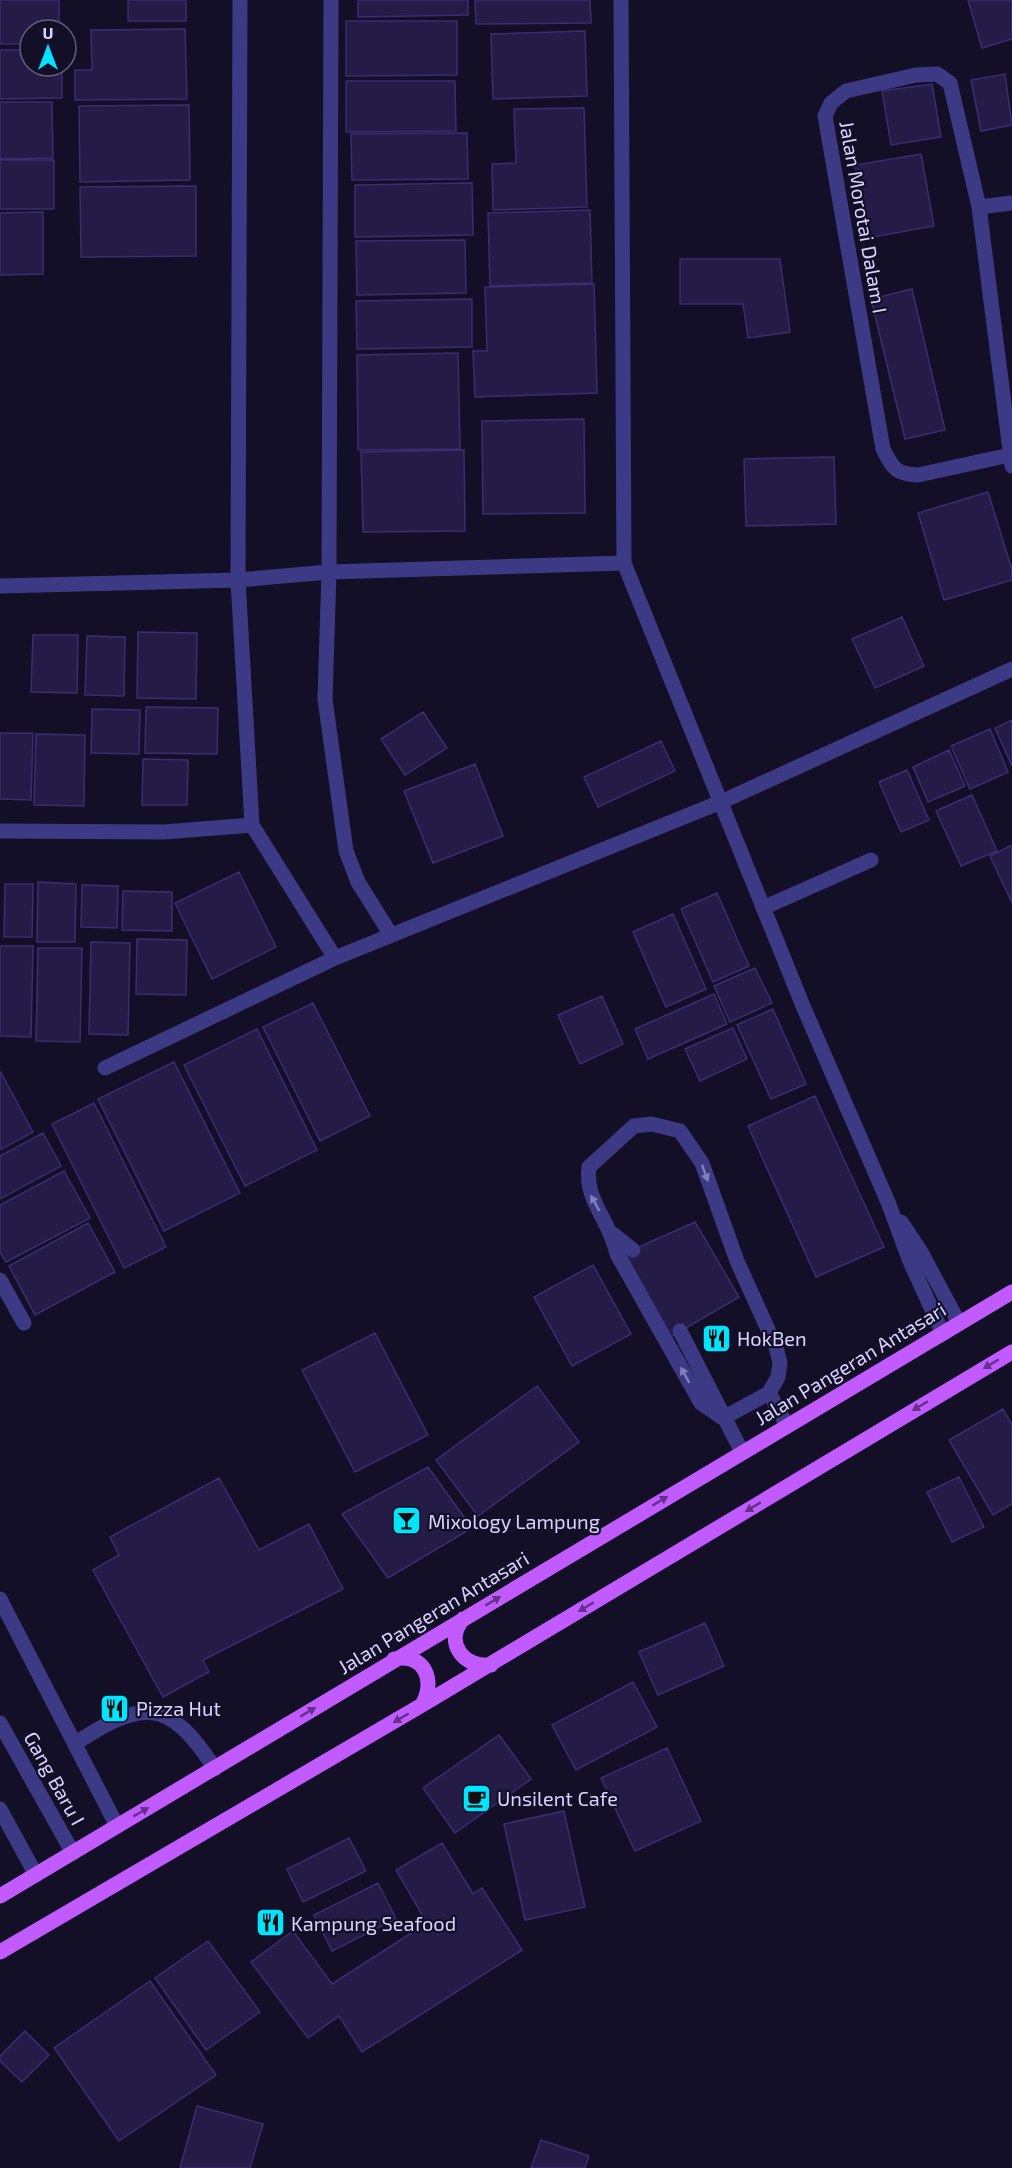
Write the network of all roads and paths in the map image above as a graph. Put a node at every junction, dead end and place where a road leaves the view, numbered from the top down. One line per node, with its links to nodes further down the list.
1 (240, 0): 9 (street)
2 (332, 0): 8 (street)
3 (621, 0): 7 (street)
4 (1012, 203): 5 (street)
5 (979, 207): 6 (street, Jalan Morotai Dalam I); 6 (street, Jalan Morotai Dalam I)
6 (1011, 460)
7 (624, 563): 8 (street); 12 (street)
8 (329, 572): 9 (street); 17 (street)
9 (238, 580): 10 (street); 13 (street)
10 (0, 586)
11 (1012, 669): 12 (street)
12 (721, 802): 16 (street); 17 (street)
13 (252, 825): 14 (street); 18 (street)
14 (0, 831)
15 (871, 860): 16 (street)
16 (763, 908): 20 (street)
17 (391, 935): 18 (street)
18 (335, 958): 19 (street)
19 (105, 1068)
20 (888, 1202): 26 (street); 28 (street)
21 (613, 1234): 22 (street); 30 (street, one-way to 30); 31 (street, one-way to 21)
22 (633, 1250)
23 (0, 1280): 25 (street)
24 (1012, 1292): 26 (main road, Jalan Pangeran Antasari)
25 (24, 1323)
26 (959, 1323): 28 (main road, Jalan Pangeran Antasari)
27 (680, 1331): 31 (street)
28 (943, 1334): 32 (main road, Jalan Pangeran Antasari)
29 (1012, 1352): 37 (main road, one-way to 37)
30 (769, 1393): 31 (street); 32 (street)
31 (723, 1418): 33 (street)
32 (787, 1425): 33 (main road, Jalan Pangeran Antasari)
33 (742, 1452): 35 (main road, Jalan Pangeran Antasari, one-way to 33)
34 (0, 1599): 40 (street)
35 (463, 1619): 36 (main road, Jalan Pangeran Antasari); 37 (main road)
36 (394, 1659): 38 (main road); 41 (main road, Jalan Pangeran Antasari, one-way to 36)
37 (491, 1665): 38 (main road)
38 (422, 1705): 47 (main road, one-way to 47)
39 (0, 1723): 44 (street, Gang Baru I)
40 (76, 1743): 41 (street); 43 (street)
41 (215, 1768): 43 (main road, Jalan Pangeran Antasari, one-way to 41)
42 (0, 1809): 45 (street)
43 (117, 1826): 44 (main road, Jalan Pangeran Antasari)
44 (73, 1853): 45 (main road, Jalan Pangeran Antasari)
45 (36, 1875): 46 (main road, Jalan Pangeran Antasari)
46 (0, 1896)
47 (0, 1952)

